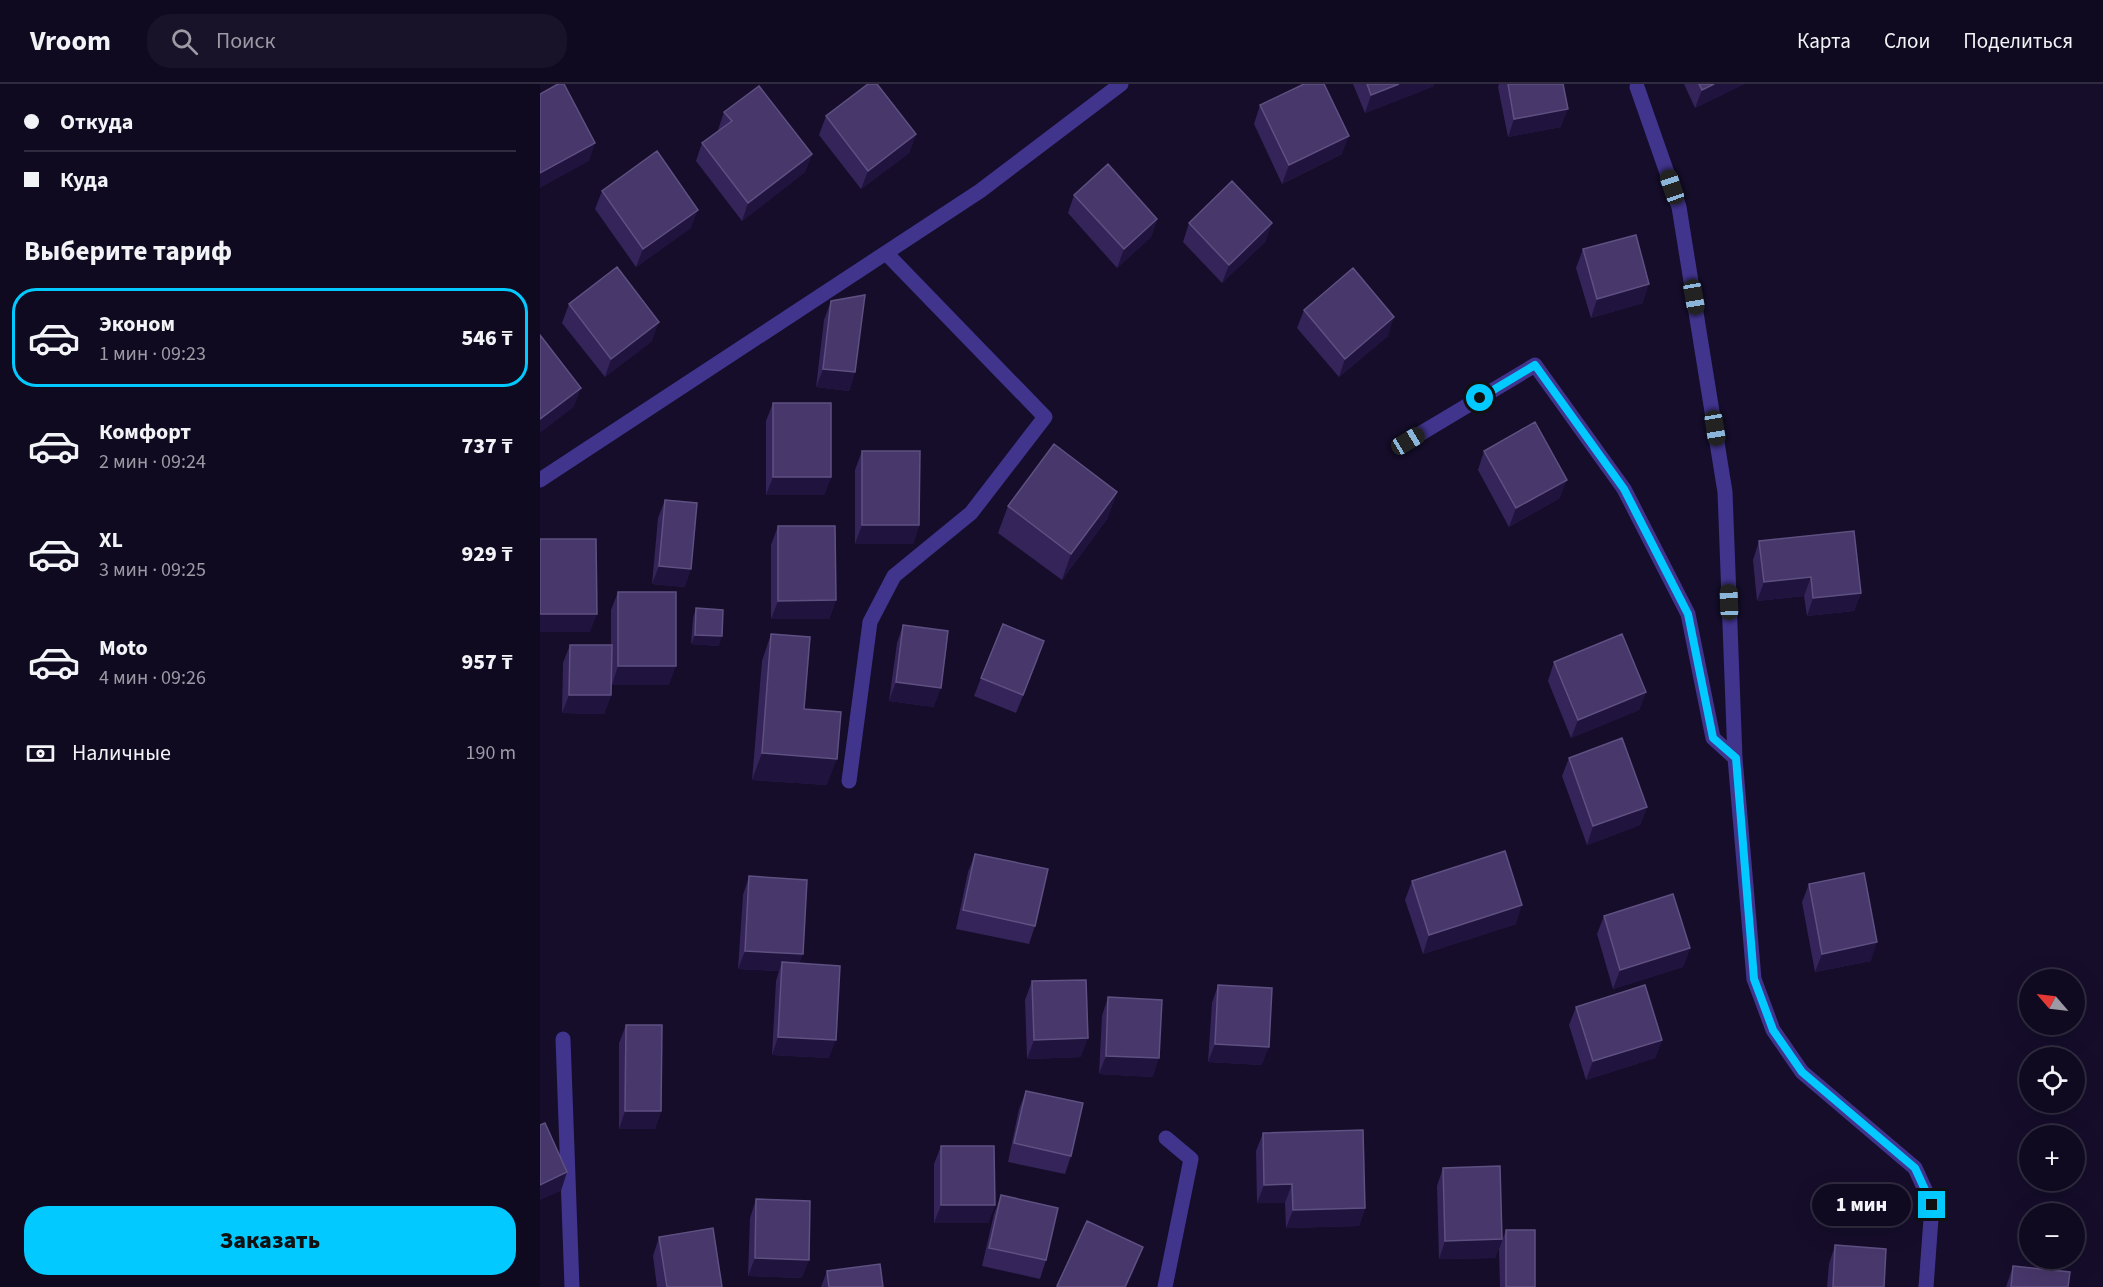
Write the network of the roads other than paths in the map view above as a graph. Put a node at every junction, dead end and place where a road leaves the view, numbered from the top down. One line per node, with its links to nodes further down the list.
1 (1121, 84): 3 (street)
2 (1637, 87): 6 (street)
3 (886, 253): 5 (street); 7 (street)
4 (1408, 441): 6 (street)
5 (540, 480)
6 (1736, 758): 12 (street)
7 (849, 782)
8 (563, 1039): 10 (street)
9 (1166, 1138): 11 (street)
10 (572, 1287)
11 (1166, 1287)
12 (1926, 1287)

